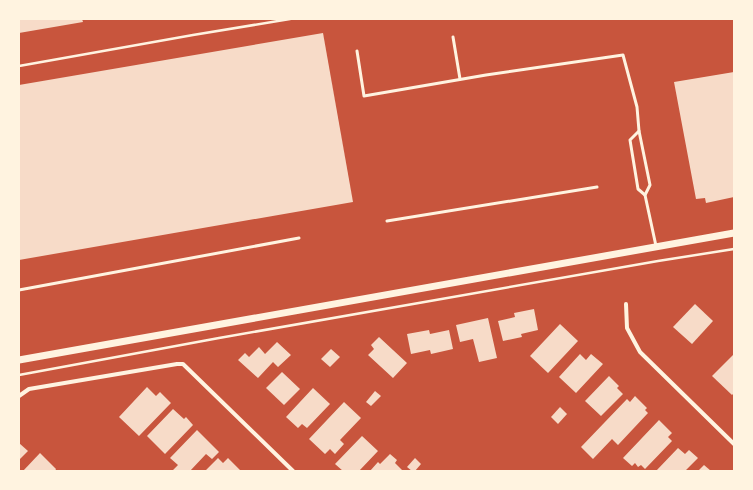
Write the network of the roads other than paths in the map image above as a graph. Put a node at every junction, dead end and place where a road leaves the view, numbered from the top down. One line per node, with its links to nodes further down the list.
1 (453, 37): 3 (lane)
2 (356, 51): 3 (lane)
3 (460, 79): 4 (lane)
4 (639, 131): 6 (lane); 6 (lane)
5 (596, 187): 7 (lane)
6 (645, 195): 10 (lane)
7 (387, 221)
8 (734, 233): 10 (street)
9 (299, 238): 11 (lane)
10 (656, 246): 13 (street)
11 (19, 290)
12 (626, 304): 15 (street)
13 (19, 360)
14 (19, 396): 16 (street)
15 (734, 444)
16 (293, 471)

